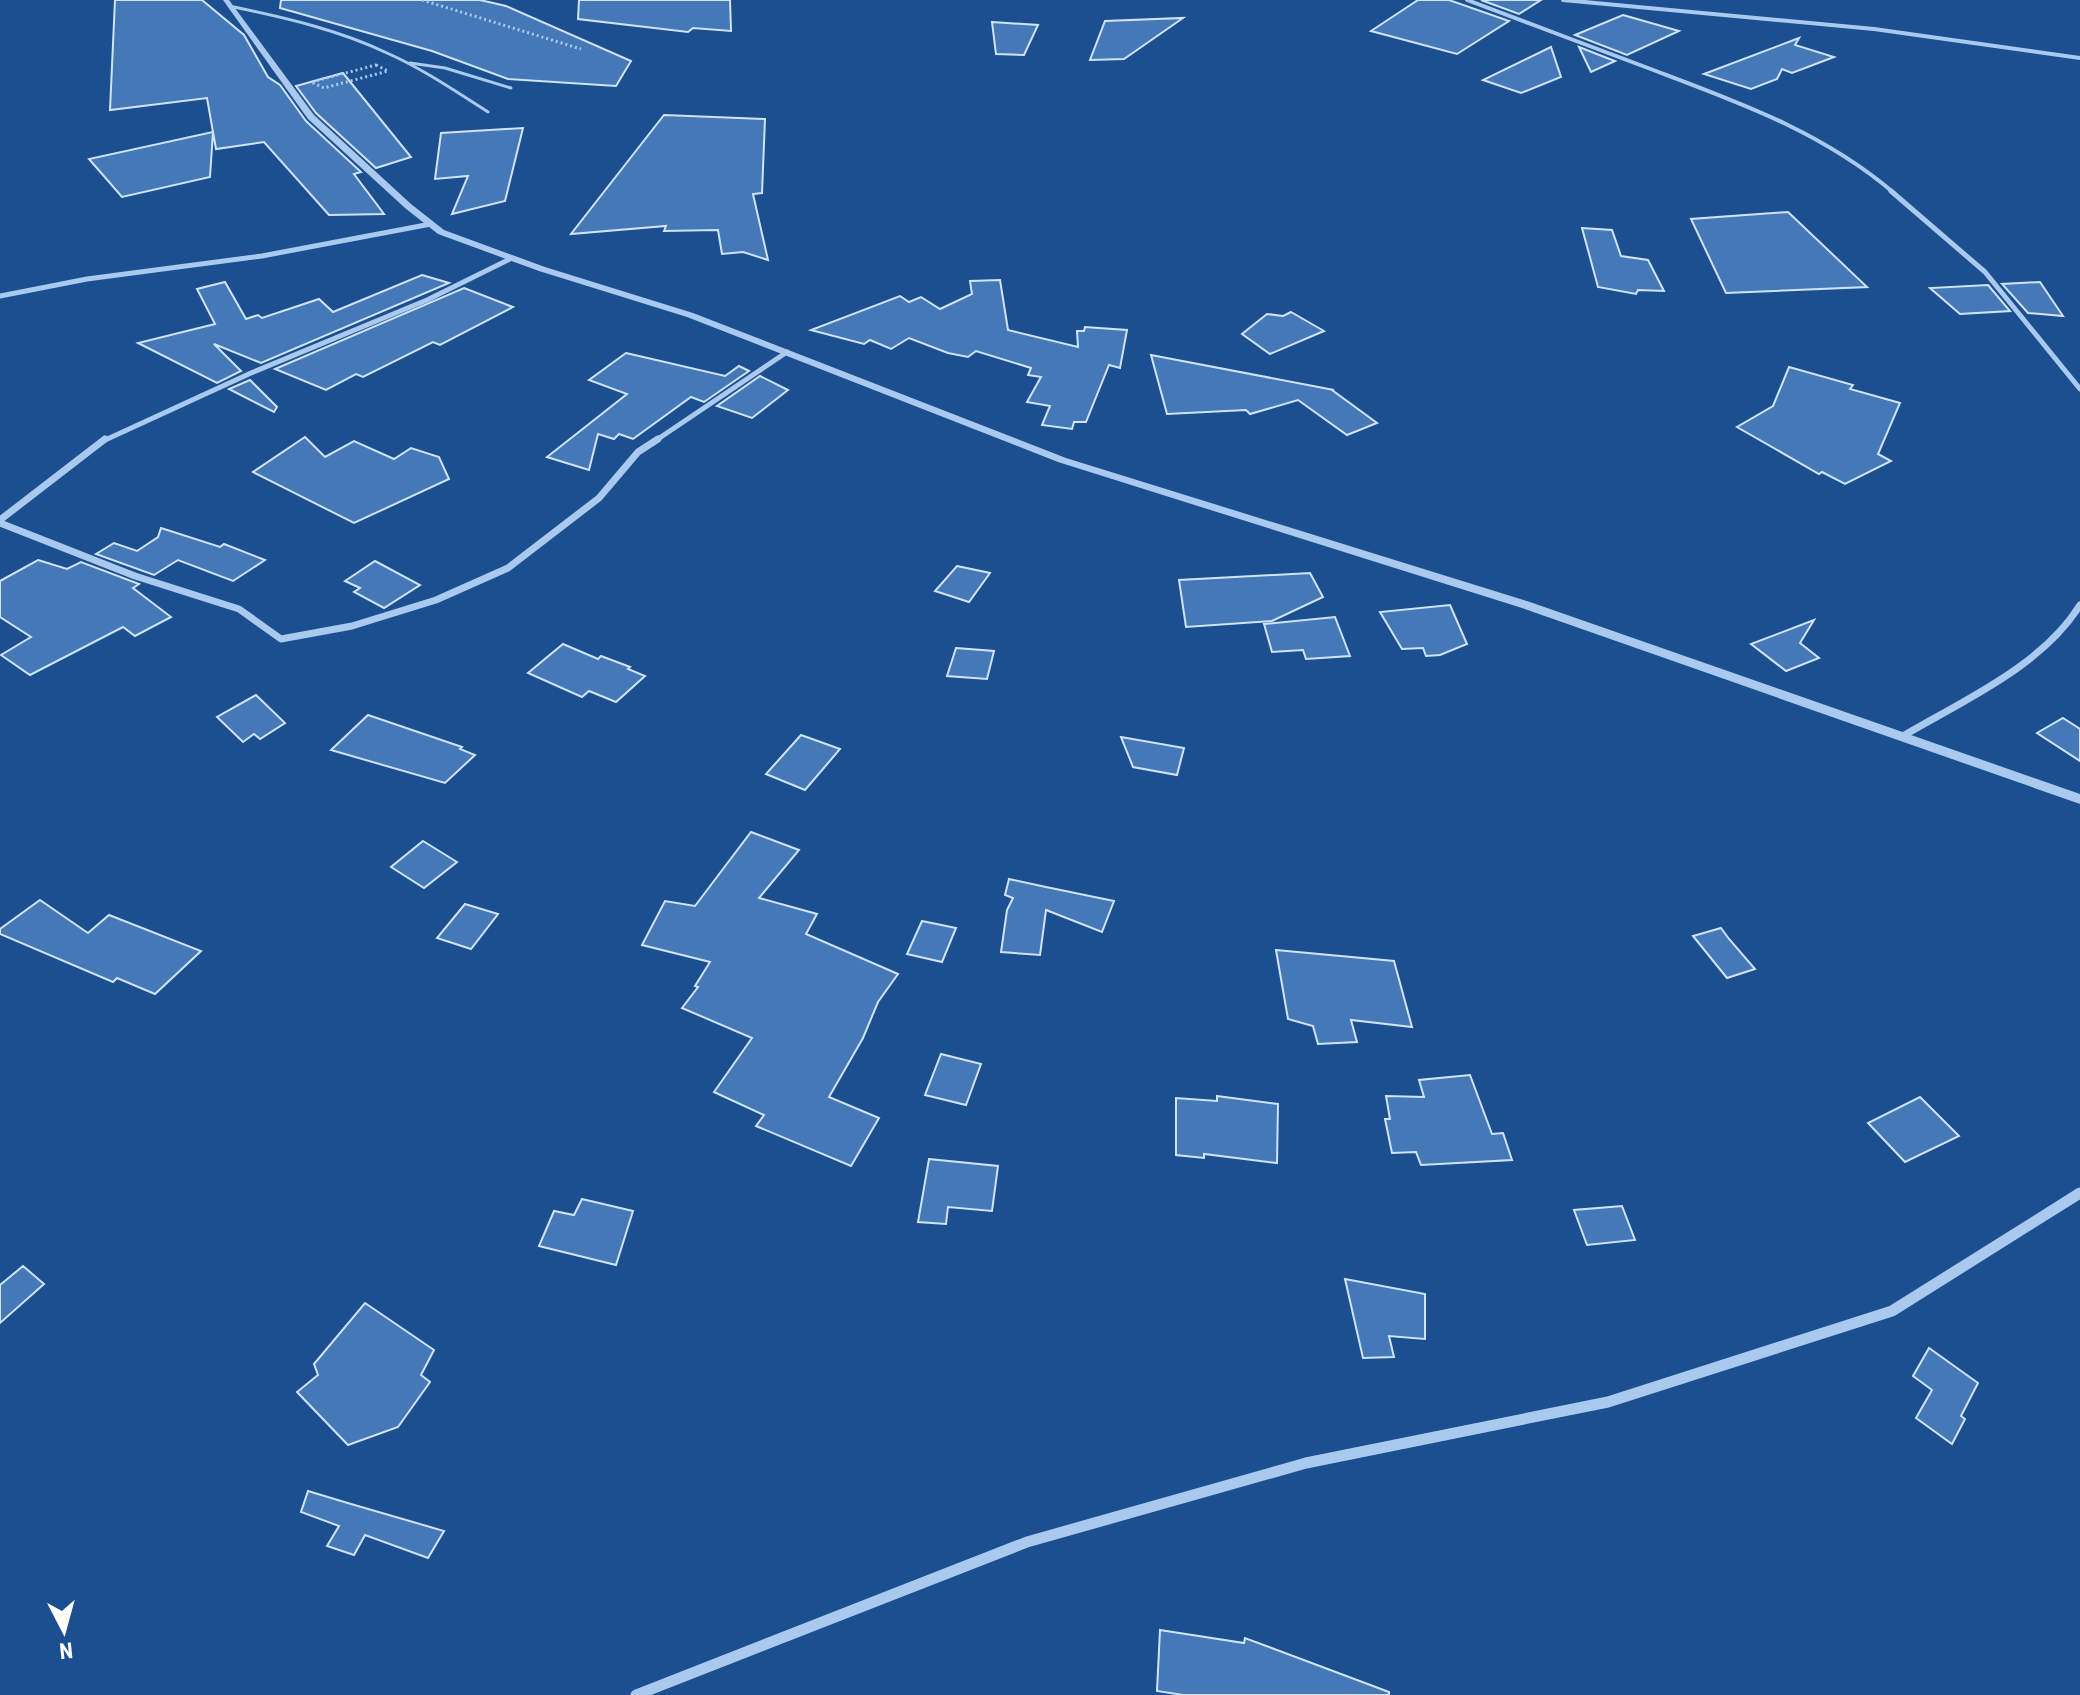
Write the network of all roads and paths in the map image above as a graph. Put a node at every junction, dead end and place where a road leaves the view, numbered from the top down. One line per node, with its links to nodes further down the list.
1 (422, 0): 5 (path)
2 (1467, 0): 15 (street)
3 (1563, 0): 6 (street)
4 (230, 4): 7 (lane); 11 (street)
5 (581, 49)
6 (2080, 58)
7 (408, 63): 9 (lane); 10 (lane)
8 (324, 88): 8 (path)
9 (511, 88)
10 (488, 112)
11 (431, 224): 12 (street); 13 (street)
12 (512, 258): 14 (street); 16 (street)
13 (0, 296)
14 (787, 352): 16 (street); 18 (street)
15 (2080, 389)
16 (0, 522)
17 (2080, 605): 18 (street)
18 (1903, 736): 19 (street)
19 (2080, 799)
20 (2080, 1193): 21 (street)
21 (636, 1695)

